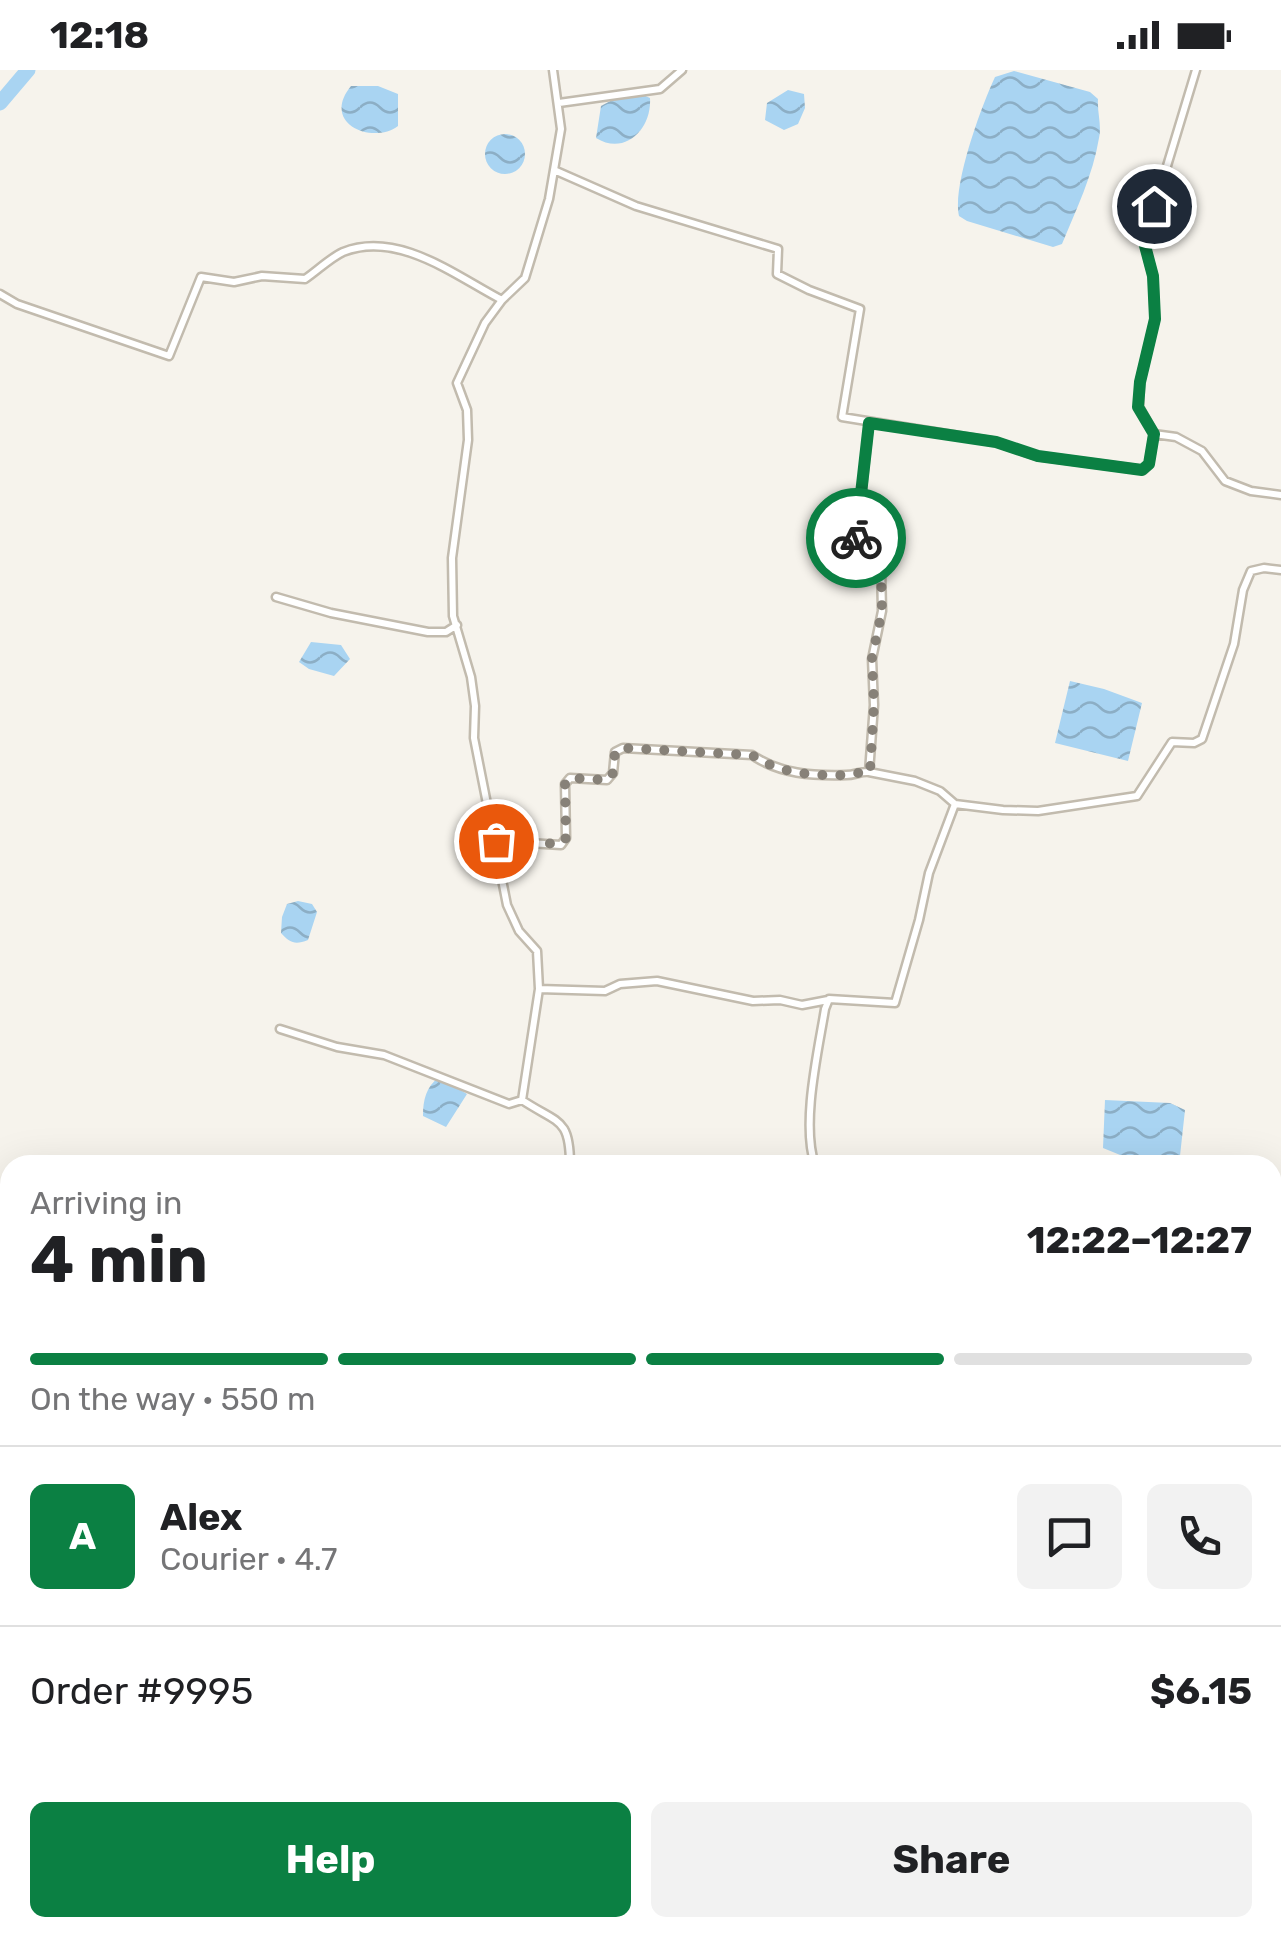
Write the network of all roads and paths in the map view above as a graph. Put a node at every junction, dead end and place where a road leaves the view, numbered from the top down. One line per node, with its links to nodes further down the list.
1 (553, 70): 4 (street)
2 (682, 70): 4 (street)
3 (1196, 70): 9 (street)
4 (559, 103): 5 (street)
5 (554, 170): 7 (street); 8 (street)
6 (0, 294): 7 (street)
7 (502, 300): 13 (street)
8 (869, 423): 9 (street); 14 (street)
9 (1154, 434): 10 (street)
10 (1281, 495)
11 (1281, 570): 15 (street)
12 (276, 597): 13 (street)
13 (456, 625): 16 (street)
14 (870, 772): 15 (street); 16 (street)
15 (956, 804): 18 (street)
16 (496, 841): 17 (street)
17 (539, 989): 18 (street); 20 (street)
18 (829, 1000): 22 (street)
19 (280, 1029): 20 (street)
20 (522, 1100): 21 (street)
21 (570, 1155)
22 (811, 1155)

